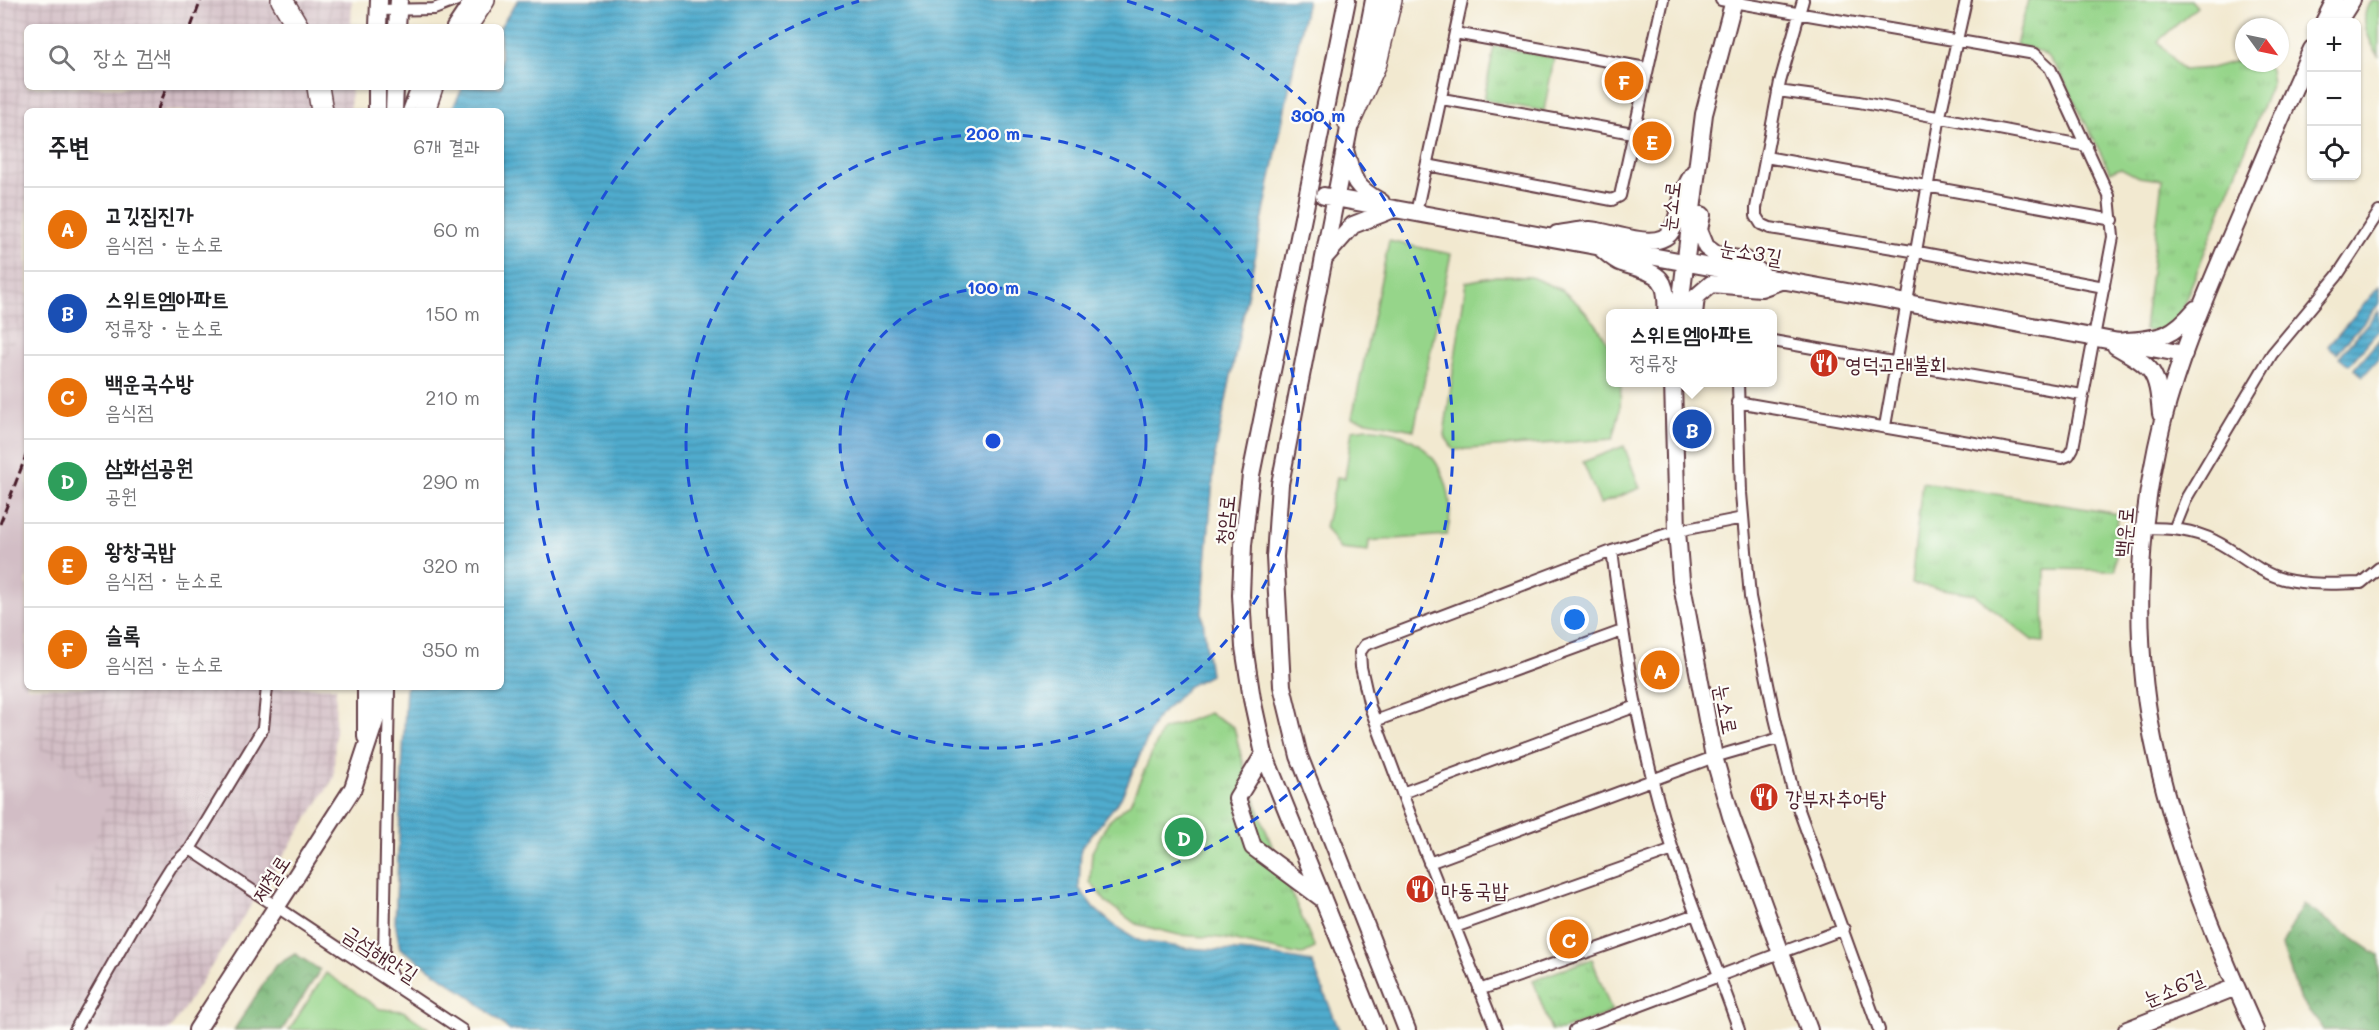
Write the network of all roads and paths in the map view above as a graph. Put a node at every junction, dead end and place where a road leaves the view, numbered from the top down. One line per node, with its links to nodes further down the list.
1 (282, 0): 20 (highway)
2 (457, 0): 15 (street)
3 (470, 0): 22 (street)
4 (484, 0): 23 (highway)
5 (1347, 0): 51 (main road, 청암로)
6 (1374, 0): 43 (main road)
7 (1391, 0): 43 (highway)
8 (1462, 0): 24 (street)
9 (1663, 0): 27 (street)
10 (1803, 0): 17 (street)
11 (1966, 0): 25 (street)
12 (2335, 0): 18 (main road)
13 (2352, 0): 19 (main road)
14 (1729, 1): 17 (street); 49 (main road, 눈소로)
15 (398, 5): 16 (street); 21 (main road)
16 (379, 12)
17 (1799, 13): 25 (street); 35 (street)
18 (2326, 18)
19 (2341, 18)
20 (296, 24)
21 (397, 24)
22 (454, 24)
23 (468, 24)
24 (1455, 33): 27 (street); 36 (street)
25 (1955, 40): 42 (street); 45 (street)
26 (2307, 59): 29 (main road, 백운로)
27 (1646, 68): 44 (street)
28 (2307, 69): 29 (main road)
29 (2294, 86): 65 (main road, 백운로)
30 (318, 90): 37 (highway)
31 (377, 90): 38 (main road)
32 (395, 90): 39 (main road)
33 (416, 90): 40 (street)
34 (431, 90): 41 (highway)
35 (1778, 91): 42 (street); 47 (street)
36 (1442, 99): 44 (street); 48 (street)
37 (322, 108)
38 (377, 108)
39 (394, 108)
40 (409, 108)
41 (425, 108)
42 (1941, 116): 45 (street); 50 (street)
43 (1349, 123): 46 (main road)
44 (1633, 133): 48 (street)
45 (2087, 146): 56 (street)
46 (1344, 147): 52 (main road); 53 (main road)
47 (1766, 157): 50 (street); 59 (street)
48 (1427, 165): 55 (street)
49 (1697, 168): 57 (main road); 61 (main road, 눈소로); 62 (main road)
50 (1929, 185): 56 (street); 59 (street)
51 (1309, 193): 52 (main road, 눈소3길); 96 (main road, 청암로)
52 (1334, 198): 53 (main road, 눈소3길); 60 (main road)
53 (1395, 209): 55 (main road, 눈소3길); 60 (main road)
54 (2379, 212): 82 (street)
55 (1416, 213): 57 (main road, 눈소3길)
56 (2113, 220): 64 (street)
57 (1542, 236): 58 (main road, 눈소3길)
58 (1599, 246): 61 (main road, 눈소3길); 67 (main road)
59 (1918, 252): 64 (street); 66 (street)
60 (1322, 261): 117 (main road)
61 (1685, 262): 62 (main road, 눈소3길); 68 (main road, 눈소로)
62 (1765, 277): 63 (main road, 눈소3길)
63 (1784, 280): 66 (main road, 눈소3길); 69 (main road)
64 (2104, 287): 70 (street)
65 (2205, 299): 72 (main road); 73 (main road, 백운로)
66 (1908, 303): 70 (main road, 눈소3길); 74 (street)
67 (1666, 309)
68 (1679, 309)
69 (1695, 309)
70 (2094, 338): 72 (main road, 눈소3길); 77 (street)
71 (1777, 342): 74 (street)
72 (2117, 342): 73 (main road, 눈소3길); 79 (main road)
73 (2184, 354): 79 (main road, 백운로)
74 (1898, 362): 77 (street); 80 (street)
75 (1673, 387): 84 (main road, 눈소로)
76 (1738, 387): 78 (street)
77 (2082, 395): 80 (street)
78 (1737, 402): 80 (street); 81 (street)
79 (2162, 423): 83 (main road, 백운로)
80 (1885, 426)
81 (1743, 518): 84 (street); 94 (street)
82 (2175, 527): 83 (street); 86 (street)
83 (2144, 528): 111 (main road, 백운로)
84 (1677, 531): 85 (street); 97 (main road, 눈소로)
85 (1612, 551): 87 (street); 93 (street)
86 (2379, 568)
87 (1622, 631): 92 (street); 93 (street)
88 (267, 690): 100 (street)
89 (366, 690): 95 (main road, 제철로)
90 (381, 690): 95 (main road, 제철로)
91 (388, 690): 110 (street)
92 (1634, 707): 98 (street); 99 (street)
93 (1375, 721): 99 (street)
94 (1780, 738): 97 (street); 107 (street)
95 (367, 743): 104 (main road, 제철로)
96 (1264, 754): 103 (main road, 청암로); 103 (main road)
97 (1714, 757): 98 (street); 108 (main road, 눈소로)
98 (1653, 780): 101 (street); 102 (street)
99 (1402, 794): 102 (street)
100 (190, 849): 104 (street, 금섬해안길); 113 (street)
101 (1673, 850): 105 (street); 106 (street)
102 (1429, 863): 106 (street)
103 (1324, 900): 116 (main road, 청암로)
104 (278, 908): 110 (street, 금섬해안길); 114 (main road, 제철로)
105 (1696, 914): 109 (street); 112 (street)
106 (1455, 927): 112 (street)
107 (1844, 929): 108 (street); 122 (street)
108 (1780, 953): 109 (street); 121 (main road, 눈소로)
109 (1719, 976): 119 (street); 120 (street)
110 (395, 985): 115 (street, 금섬해안길)
111 (2236, 987): 123 (main road, 눈소6길); 124 (main road, 백운로)
112 (1479, 990): 118 (street)
113 (75, 1030)
114 (197, 1030)
115 (462, 1030)
116 (1376, 1030)
117 (1407, 1030)
118 (1496, 1030)
119 (1575, 1030)
120 (1739, 1030)
121 (1809, 1030)
122 (1879, 1030)
123 (2127, 1030)
124 (2255, 1030)

